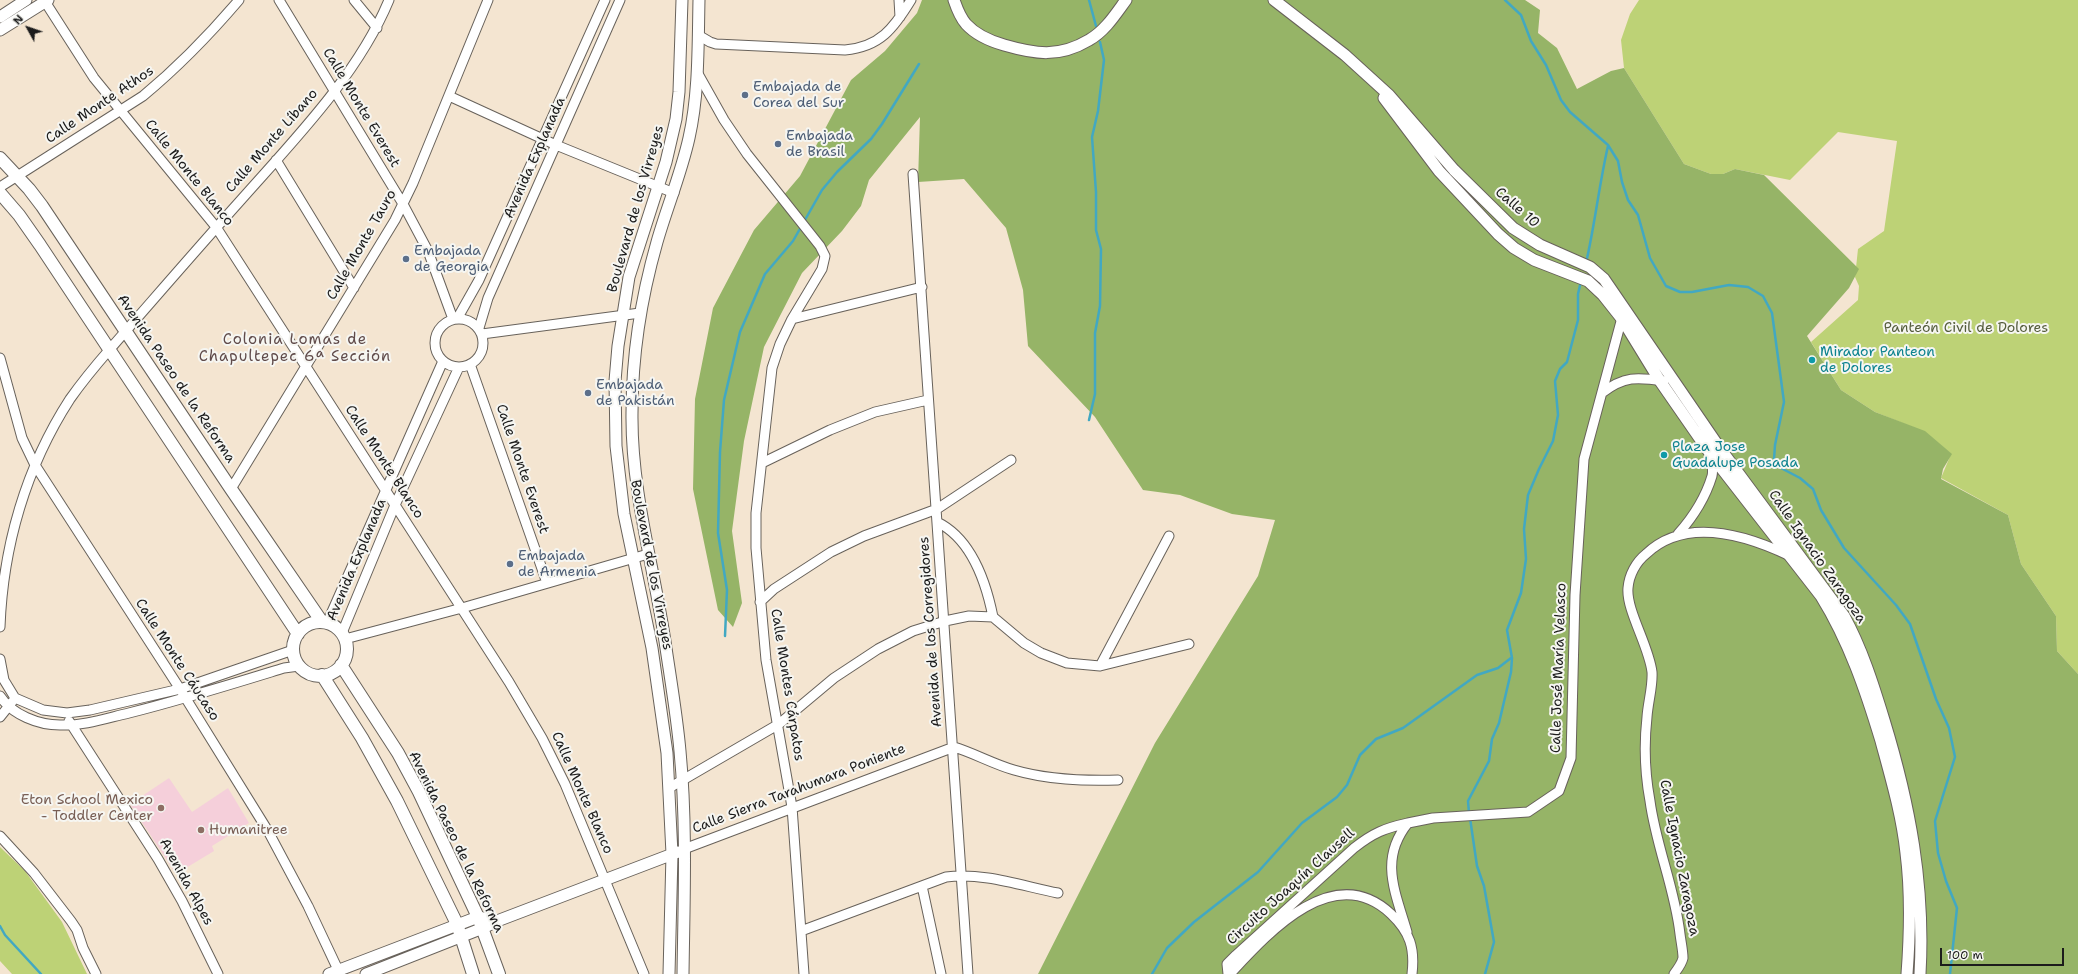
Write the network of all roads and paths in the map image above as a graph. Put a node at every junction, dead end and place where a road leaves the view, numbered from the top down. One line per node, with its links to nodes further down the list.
1 (26, 0): 17 (street)
2 (239, 0): 26 (street, Calle Monte Athos)
3 (279, 0): 24 (street, Calle Monte Everest)
4 (354, 0): 19 (street)
5 (389, 0): 19 (street, Calle Monte Líbano)
6 (488, 0): 25 (street, Calle Monte Tauro)
7 (605, 0): 27 (street, Avenida Explanada)
8 (620, 0): 28 (street, Avenida Explanada)
9 (682, 0): 34 (street, Boulevard de los Virreyes)
10 (698, 0): 21 (street, Boulevard de los Virreyes)
11 (899, 0): 18 (street)
12 (911, 0): 18 (street)
13 (954, 0): 14 (street)
14 (1126, 0)
15 (1274, 0): 23 (street, Calle 10)
16 (46, 1): 20 (street); 26 (street, Calle Monte Blanco)
17 (0, 17)
18 (900, 17): 21 (street)
19 (377, 28): 24 (street, Calle Monte Líbano)
20 (0, 30)
21 (698, 35): 22 (street, Boulevard de los Virreyes)
22 (696, 71): 36 (street, Boulevard de los Virreyes); 45 (street, Calle Montes Cárpatos)
23 (1372, 81): 41 (street, Calle 10); 46 (street, Calle 10)
24 (333, 91): 30 (street, Calle Monte Líbano); 37 (street, Calle Monte Everest)
25 (449, 96): 27 (street); 37 (street, Calle Monte Tauro)
26 (120, 111): 32 (street, Calle Monte Athos); 38 (street, Calle Monte Blanco)
27 (544, 140): 28 (street); 44 (street, Avenida Explanada)
28 (556, 145): 34 (street); 48 (street, Avenida Explanada)
29 (0, 158): 32 (main road, Avenida Paseo de la Reforma)
30 (276, 160): 38 (street, Calle Monte Líbano); 39 (street)
31 (912, 174): 40 (street, Avenida de los Corregidores)
32 (18, 175): 33 (street, Calle Monte Athos); 47 (main road, Avenida Paseo de la Reforma)
33 (0, 187)
34 (658, 188): 36 (street); 43 (street, Boulevard de los Virreyes)
35 (0, 193): 49 (main road)
36 (674, 193): 42 (street, Boulevard de los Virreyes)
37 (403, 204): 39 (street, Calle Monte Tauro); 44 (street, Calle Monte Everest)
38 (216, 227): 47 (street, Calle Monte Líbano); 53 (street, Calle Monte Blanco)
39 (354, 288): 53 (street, Calle Monte Tauro)
40 (922, 288): 45 (street); 58 (street, Avenida de los Corregidores)
41 (1625, 307): 46 (street, Calle José María Velasco); 56 (street, Calle 10)
42 (640, 313): 43 (street); 70 (street, Boulevard de los Virreyes)
43 (623, 314): 48 (street); 72 (street, Boulevard de los Virreyes)
44 (455, 319): 48 (street); 51 (street)
45 (792, 319): 61 (street, Calle Montes Cárpatos)
46 (1622, 319): 55 (street, Calle 10); 57 (street, Calle José María Velasco)
47 (126, 330): 49 (street, Calle Monte Líbano); 63 (main road, Avenida Paseo de la Reforma)
48 (480, 331): 52 (street)
49 (110, 349): 62 (street, Calle Monte Líbano); 80 (main road)
50 (0, 358): 62 (street, Calle Monte Cáucaso)
51 (443, 361): 54 (street); 64 (street, Avenida Explanada)
52 (470, 364): 54 (street); 73 (street, Calle Monte Everest)
53 (306, 367): 63 (street, Calle Monte Tauro); 64 (street, Calle Monte Blanco)
54 (459, 367): 65 (street, Avenida Explanada)
55 (1660, 381): 56 (street); 57 (street); 59 (street, Calle Ignacio Zaragoza)
56 (1676, 384): 59 (street, Calle Ignacio Zaragoza)
57 (1602, 393): 102 (street, Calle José María Velasco)
58 (928, 400): 61 (street); 66 (street, Avenida de los Corregidores)
59 (1715, 452): 68 (street, Calle Ignacio Zaragoza); 71 (street, Calle Ignacio Zaragoza); 131 (street, Calle Ignacio Zaragoza)
60 (1011, 460): 66 (street)
61 (762, 463): 74 (street, Calle Montes Cárpatos)
62 (35, 465): 79 (street, Calle Monte Líbano); 89 (street, Calle Monte Cáucaso)
63 (231, 489): 78 (main road, Avenida Paseo de la Reforma)
64 (385, 490): 65 (street, Calle Monte Blanco); 78 (street, Avenida Explanada)
65 (395, 505): 75 (street, Calle Monte Blanco); 81 (street, Avenida Explanada)
66 (937, 509): 67 (street, Avenida de los Corregidores); 74 (street)
67 (937, 522): 76 (street); 77 (street, Avenida de los Corregidores)
68 (1678, 534): 71 (street, Calle Ignacio Zaragoza); 129 (street, Calle Ignacio Zaragoza)
69 (1169, 536): 87 (street)
70 (648, 554): 72 (street); 99 (street, Boulevard de los Virreyes)
71 (1790, 556): 130 (street, Calle Ignacio Zaragoza)
72 (632, 559): 73 (street); 100 (street, Boulevard de los Virreyes)
73 (547, 583): 75 (street)
74 (760, 602): 95 (street, Calle Montes Cárpatos)
75 (462, 608): 81 (street); 107 (street, Calle Monte Blanco)
76 (993, 617): 77 (street); 87 (street)
77 (944, 621): 95 (street); 97 (street, Avenida de los Corregidores)
78 (325, 622): 80 (main road); 81 (main road)
79 (0, 627)
80 (298, 634): 83 (main road)
81 (343, 636): 85 (main road)
82 (1189, 644): 87 (street)
83 (293, 650): 86 (main road); 89 (street)
84 (0, 660): 91 (street)
85 (341, 665): 88 (main road); 110 (main road, Avenida Paseo de la Reforma)
86 (299, 666): 88 (main road); 92 (street)
87 (1100, 666)
88 (322, 675): 111 (main road)
89 (180, 689): 92 (street, Calle Monte Cáucaso); 94 (street)
90 (0, 696): 93 (street)
91 (15, 698): 93 (street); 94 (street)
92 (186, 699): 96 (street); 115 (street, Calle Monte Cáucaso)
93 (3, 711): 96 (street)
94 (67, 713): 96 (street, Avenida Alpes)
95 (779, 724): 99 (street); 101 (street, Calle Montes Cárpatos)
96 (71, 725): 117 (street, Avenida Alpes)
97 (954, 747): 98 (street); 101 (street, Calle Sierra Tarahumara Poniente); 106 (street, Avenida de los Corregidores)
98 (1118, 780)
99 (682, 782): 100 (street); 104 (street, Boulevard de los Virreyes)
100 (669, 788): 105 (street, Boulevard de los Virreyes)
101 (792, 807): 104 (street, Calle Sierra Tarahumara Poniente); 112 (street, Calle Montes Cárpatos)
102 (1408, 823): 113 (street); 127 (street, Circuito Joaquín Clausell)
103 (0, 836): 116 (street)
104 (684, 849): 105 (street, Calle Sierra Tarahumara Poniente); 123 (street, Boulevard de los Virreyes)
105 (672, 854): 107 (street, Calle Sierra Tarahumara Poniente); 122 (street, Boulevard de los Virreyes)
106 (961, 875): 108 (street); 109 (street); 126 (street, Avenida de los Corregidores)
107 (605, 880): 110 (street, Calle Sierra Tarahumara Poniente); 121 (street, Calle Monte Blanco)
108 (922, 886): 112 (street); 125 (street)
109 (1058, 893)
110 (481, 922): 111 (street, Calle Sierra Tarahumara Poniente); 114 (street, Calle Sierra Tarahumara Poniente); 120 (main road, Avenida Paseo de la Reforma)
111 (457, 924): 114 (main road); 115 (street, Calle Sierra Tarahumara Poniente)
112 (801, 931): 124 (street, Calle Montes Cárpatos)
113 (1407, 932): 127 (street, Circuito Joaquín Clausell); 128 (street, Circuito Joaquín Clausell)
114 (461, 936): 118 (street, Calle Sierra Tarahumara Poniente); 119 (main road)
115 (336, 973)
116 (96, 974)
117 (218, 974)
118 (366, 974)
119 (473, 974)
120 (499, 974)
121 (644, 974)
122 (669, 974)
123 (683, 974)
124 (804, 974)
125 (941, 974)
126 (968, 974)
127 (1229, 974)
128 (1412, 974)
129 (1674, 974)
130 (1907, 974)
131 (1920, 974)

